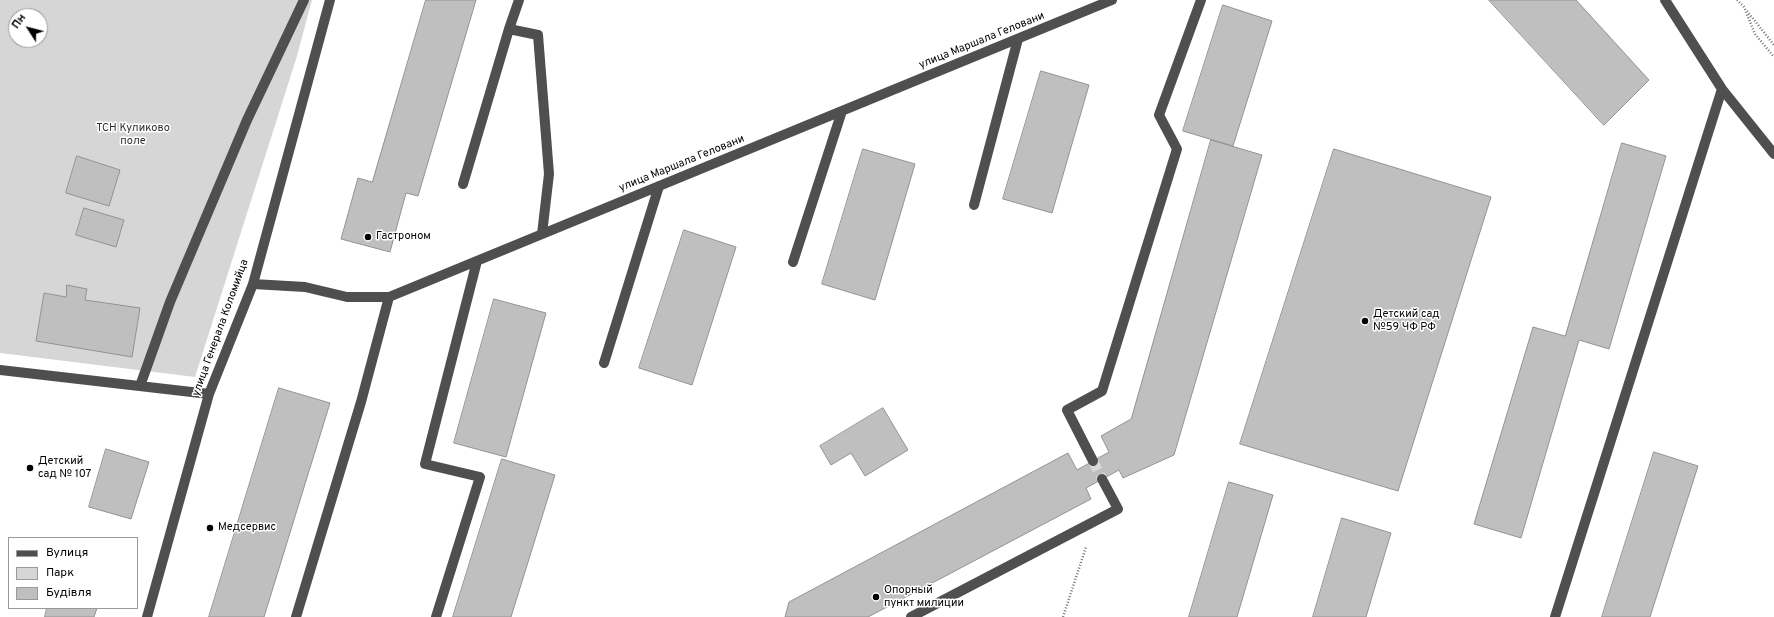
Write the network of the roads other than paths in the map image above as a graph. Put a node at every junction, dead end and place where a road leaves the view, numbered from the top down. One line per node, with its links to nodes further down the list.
1 (304, 0): 22 (street)
2 (330, 0): 18 (street, улица Генерала Коломийца)
3 (518, 0): 7 (street)
4 (1112, 0): 8 (street, улица Маршала Геловани)
5 (1201, 0): 24 (street)
6 (1665, 0): 9 (street)
7 (509, 29): 12 (street); 15 (street)
8 (1018, 39): 10 (street, улица Маршала Геловани); 14 (street)
9 (1722, 90): 11 (street); 30 (street)
10 (842, 111): 13 (street, улица Маршала Геловани); 17 (street)
11 (1774, 154)
12 (463, 184)
13 (659, 186): 15 (street, улица Маршала Геловани); 20 (street)
14 (974, 205)
15 (542, 234): 16 (street, улица Маршала Геловани)
16 (477, 261): 19 (street, улица Маршала Геловани); 28 (street)
17 (793, 262)
18 (253, 284): 19 (street, улица Маршала Геловани); 23 (street, улица Генерала Коломийца)
19 (389, 297): 27 (street)
20 (604, 363)
21 (0, 370): 22 (street)
22 (140, 386): 23 (street)
23 (209, 394): 26 (street, улица Генерала Коломийца)
24 (1093, 461)
25 (1102, 479): 29 (street)
26 (147, 617)
27 (296, 617)
28 (436, 617)
29 (911, 617)
30 (1555, 617)

